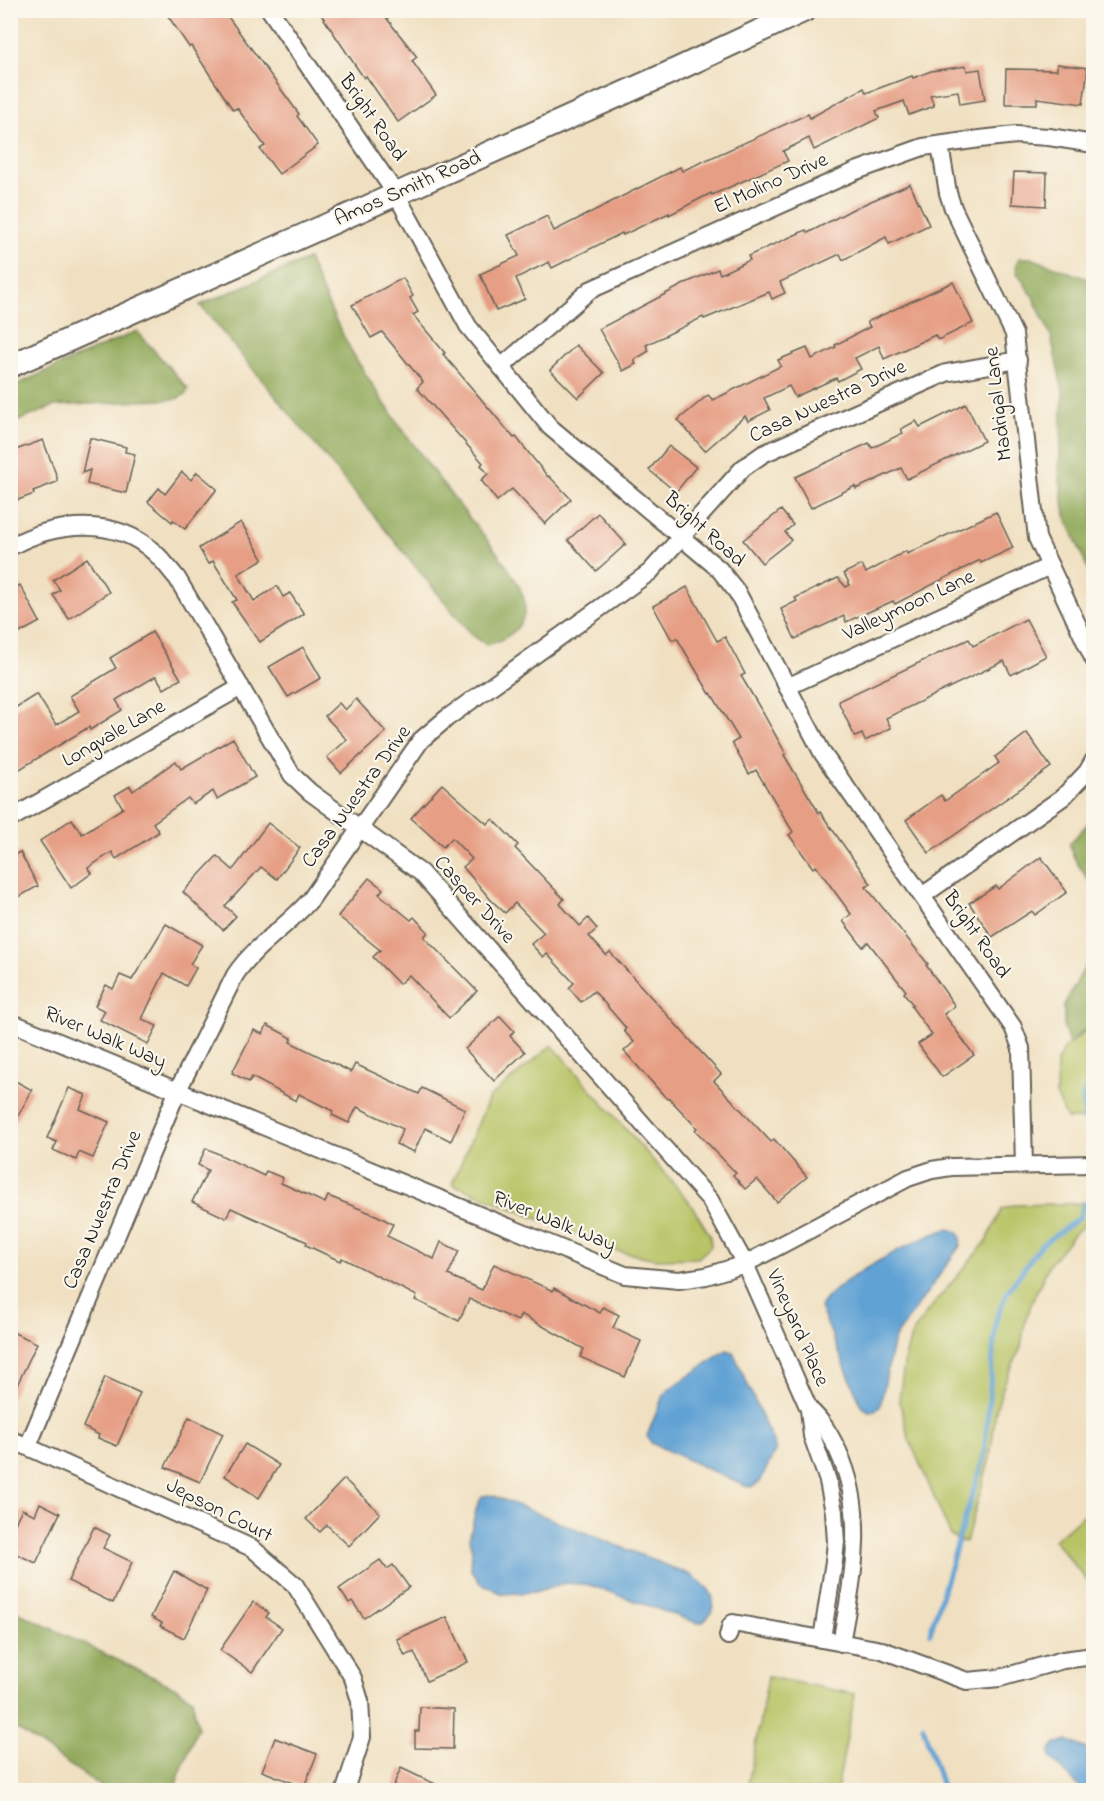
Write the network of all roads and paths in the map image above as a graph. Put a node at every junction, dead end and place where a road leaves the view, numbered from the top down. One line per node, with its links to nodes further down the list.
1 (270, 10): 5 (street, Bright Road)
2 (805, 10): 5 (street, Amos Smith Road)
3 (1094, 144): 4 (street, El Molino Drive)
4 (940, 145): 6 (street, Madrigal Lane); 8 (street, El Molino Drive)
5 (396, 194): 7 (street, Amos Smith Road); 8 (street, Bright Road)
6 (1018, 360): 9 (street, Casa Nuestra Drive); 11 (street, Madrigal Lane)
7 (10, 366)
8 (501, 367): 9 (street, Bright Road)
9 (681, 537): 14 (street, Bright Road); 17 (street, Casa Nuestra Drive)
10 (10, 547): 13 (street, Casper Drive)
11 (1050, 566): 12 (street, Madrigal Lane); 14 (street, Valleymoon Lane)
12 (1094, 660)
13 (241, 687): 16 (street, Longvale Lane); 17 (street, Casper Drive)
14 (787, 687): 18 (street, Bright Road)
15 (1094, 760): 18 (street)
16 (10, 819)
17 (360, 829): 20 (street, Casa Nuestra Drive); 23 (street, Casper Drive)
18 (922, 896): 22 (street, Bright Road)
19 (10, 1022): 20 (street, River Walk Way)
20 (177, 1092): 23 (street, River Walk Way); 26 (street, Casa Nuestra Drive)
21 (1094, 1164): 22 (street, River Walk Way)
22 (1024, 1165): 23 (street, River Walk Way)
23 (745, 1264): 24 (street, Vineyard Place)
24 (809, 1409): 28 (street, Vineyard Place); 29 (street, Vineyard Place)
25 (10, 1439): 26 (street, Jepson Court)
26 (28, 1446): 31 (street, Jepson Court)
27 (728, 1636): 28 (street)
28 (822, 1639): 29 (street)
29 (841, 1643): 30 (street)
30 (1094, 1656)
31 (345, 1791)

